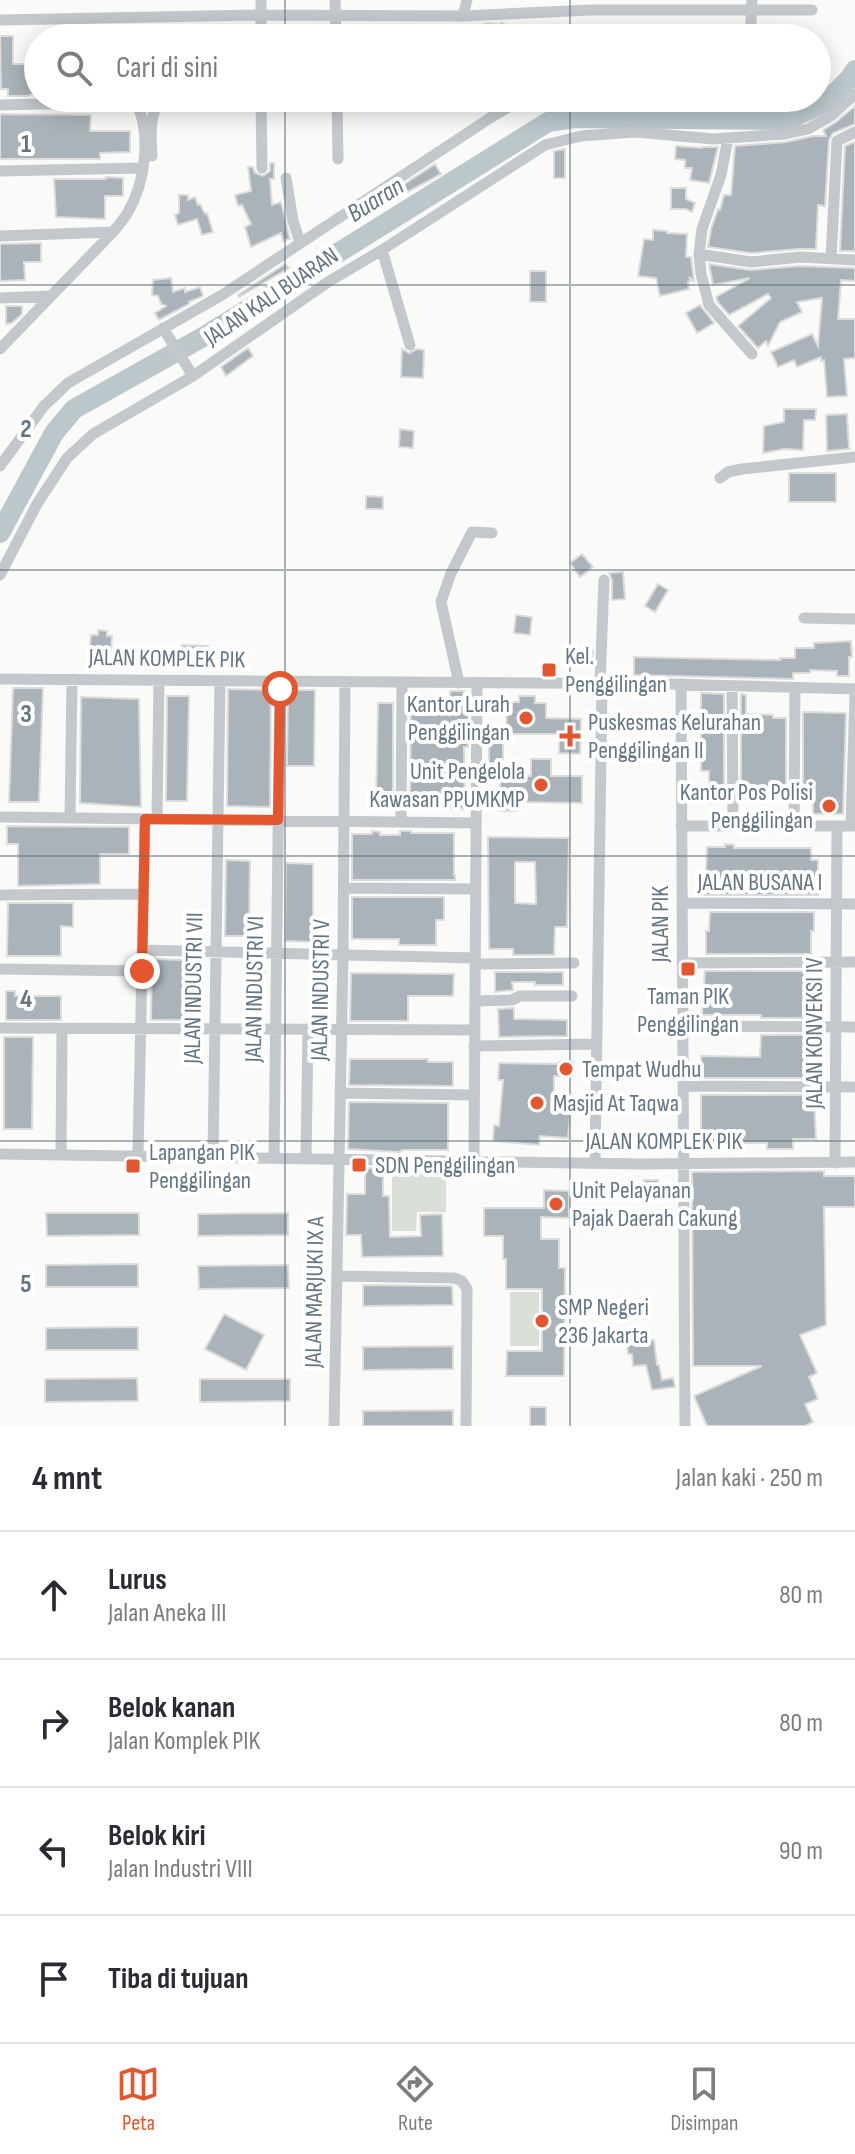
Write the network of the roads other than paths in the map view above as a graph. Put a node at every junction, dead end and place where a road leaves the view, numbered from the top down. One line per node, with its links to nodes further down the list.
1 (261, 0): 8 (street)
2 (335, 0): 10 (street)
3 (467, 0): 9 (street)
4 (591, 5): 5 (street); 9 (street)
5 (667, 5): 6 (street)
6 (751, 5): 7 (street)
7 (812, 10)
8 (261, 15): 10 (street); 11 (street); 12 (street)
9 (463, 16): 10 (street)
10 (335, 17): 13 (street)
11 (0, 20)
12 (261, 24)
13 (335, 24)
14 (855, 94): 23 (street, JALAN KALI BUARAN)
15 (24, 104): 16 (street)
16 (0, 105)
17 (140, 112): 26 (street)
18 (154, 112): 24 (street)
19 (261, 112): 27 (street)
20 (337, 112): 25 (street)
21 (500, 112): 32 (street)
22 (855, 132): 35 (street)
23 (728, 138): 33 (street, JALAN KALI BUARAN); 34 (street)
24 (152, 156)
25 (338, 159)
26 (142, 168): 28 (street); 30 (street)
27 (262, 168)
28 (0, 171)
29 (286, 178): 32 (street)
30 (113, 232): 31 (street); 37 (street)
31 (0, 236)
32 (300, 242): 39 (street)
33 (382, 250): 40 (street); 43 (street, JALAN KALI BUARAN)
34 (699, 254): 35 (street); 42 (street)
35 (831, 259): 36 (street)
36 (855, 260)
37 (51, 296): 38 (street); 41 (street)
38 (0, 298)
39 (165, 330): 43 (street); 45 (street)
40 (410, 345)
41 (0, 349)
42 (752, 354)
43 (191, 373): 48 (street, JALAN KALI BUARAN)
44 (855, 457): 46 (street)
45 (0, 466)
46 (720, 478)
47 (492, 533): 59 (street)
48 (0, 575)
49 (604, 580): 61 (street)
50 (804, 618): 51 (street)
51 (855, 619)
52 (0, 679): 53 (street, JALAN KOMPLEK PIK)
53 (72, 679): 54 (street, JALAN KOMPLEK PIK); 67 (street)
54 (159, 680): 55 (street, JALAN KOMPLEK PIK); 68 (street)
55 (220, 681): 56 (street, JALAN KOMPLEK PIK); 69 (street, JALAN INDUSTRI VII)
56 (280, 681): 57 (street, JALAN KOMPLEK PIK); 70 (street, JALAN INDUSTRI VI)
57 (345, 682): 58 (street, JALAN KOMPLEK PIK); 71 (street, JALAN INDUSTRI V)
58 (402, 683): 59 (street, JALAN KOMPLEK PIK); 72 (street)
59 (459, 683): 60 (street, JALAN KOMPLEK PIK)
60 (477, 683): 61 (street, JALAN KOMPLEK PIK); 73 (street)
61 (601, 684): 62 (street, JALAN KOMPLEK PIK); 110 (street)
62 (681, 684): 63 (street, JALAN KOMPLEK PIK); 74 (street, JALAN PIK)
63 (732, 686): 64 (street, JALAN KOMPLEK PIK); 75 (street)
64 (795, 688): 65 (street, JALAN KOMPLEK PIK); 76 (street)
65 (855, 692): 78 (street)
66 (0, 817): 67 (street)
67 (70, 818): 68 (street)
68 (151, 819): 69 (street); 81 (street)
69 (218, 820): 70 (street); 87 (street, JALAN INDUSTRI VII)
70 (278, 820): 71 (street); 88 (street, JALAN INDUSTRI VI)
71 (345, 821): 72 (street); 79 (street, JALAN INDUSTRI V)
72 (401, 822): 73 (street)
73 (476, 823): 80 (street)
74 (681, 826): 75 (street); 83 (street, JALAN PIK)
75 (733, 826): 76 (street)
76 (794, 826): 77 (street)
77 (837, 826): 78 (street); 84 (street, JALAN KONVEKSI IV)
78 (853, 826)
79 (344, 888): 80 (street); 89 (street, JALAN INDUSTRI V)
80 (475, 889): 90 (street)
81 (143, 894): 82 (street); 86 (street)
82 (0, 895)
83 (682, 903): 84 (street, JALAN BUSANA I); 94 (street, JALAN PIK)
84 (837, 904): 85 (street); 91 (street, JALAN KONVEKSI IV)
85 (855, 904)
86 (142, 950): 87 (street); 96 (street)
87 (216, 951): 88 (street); 105 (street, JALAN INDUSTRI VII)
88 (277, 953): 89 (street); 106 (street, JALAN INDUSTRI VI)
89 (343, 955): 90 (street); 108 (street, JALAN INDUSTRI V)
90 (475, 961): 93 (street); 98 (street)
91 (836, 962): 92 (street); 94 (street); 100 (street, JALAN KONVEKSI IV)
92 (855, 962)
93 (574, 963)
94 (682, 963): 99 (street, JALAN PIK)
95 (0, 969): 96 (street)
96 (142, 971): 104 (street)
97 (572, 996): 98 (street)
98 (475, 1001): 109 (street)
99 (683, 1026): 100 (street); 112 (street, JALAN PIK)
100 (836, 1027): 101 (street); 113 (street, JALAN KONVEKSI IV)
101 (855, 1027)
102 (0, 1028): 103 (street)
103 (62, 1029): 104 (street); 118 (street)
104 (140, 1029): 105 (street); 119 (street)
105 (215, 1029): 106 (street); 120 (street, JALAN INDUSTRI VII)
106 (275, 1029): 107 (street); 121 (street, JALAN INDUSTRI VI)
107 (308, 1029): 108 (street); 122 (street)
108 (342, 1029): 109 (street); 115 (street, JALAN INDUSTRI V)
109 (475, 1030): 111 (street)
110 (597, 1044): 111 (street); 126 (street)
111 (474, 1046): 116 (street)
112 (683, 1086): 113 (street); 128 (street, JALAN PIK)
113 (836, 1086): 114 (street); 127 (street, JALAN KONVEKSI IV)
114 (855, 1087)
115 (340, 1093): 116 (street); 123 (street, JALAN INDUSTRI V)
116 (474, 1095): 124 (street)
117 (0, 1154): 118 (street, JALAN KOMPLEK PIK)
118 (61, 1155): 119 (street, JALAN KOMPLEK PIK)
119 (138, 1156): 120 (street, JALAN KOMPLEK PIK)
120 (213, 1157): 121 (street, JALAN KOMPLEK PIK)
121 (274, 1158): 122 (street, JALAN KOMPLEK PIK)
122 (306, 1159): 123 (street, JALAN KOMPLEK PIK)
123 (339, 1159): 124 (street, JALAN KOMPLEK PIK); 129 (street, JALAN MARJUKI IX A)
124 (474, 1161): 126 (street, JALAN KOMPLEK PIK)
125 (855, 1162): 127 (street, JALAN KOMPLEK PIK)
126 (595, 1163): 128 (street, JALAN KOMPLEK PIK)
127 (835, 1163): 128 (street, JALAN KOMPLEK PIK)
128 (683, 1164): 132 (street, JALAN PIK)
129 (337, 1276): 130 (street, JALAN MARJUKI IX A); 131 (street)
130 (334, 1426)
131 (466, 1426)
132 (685, 1426)

